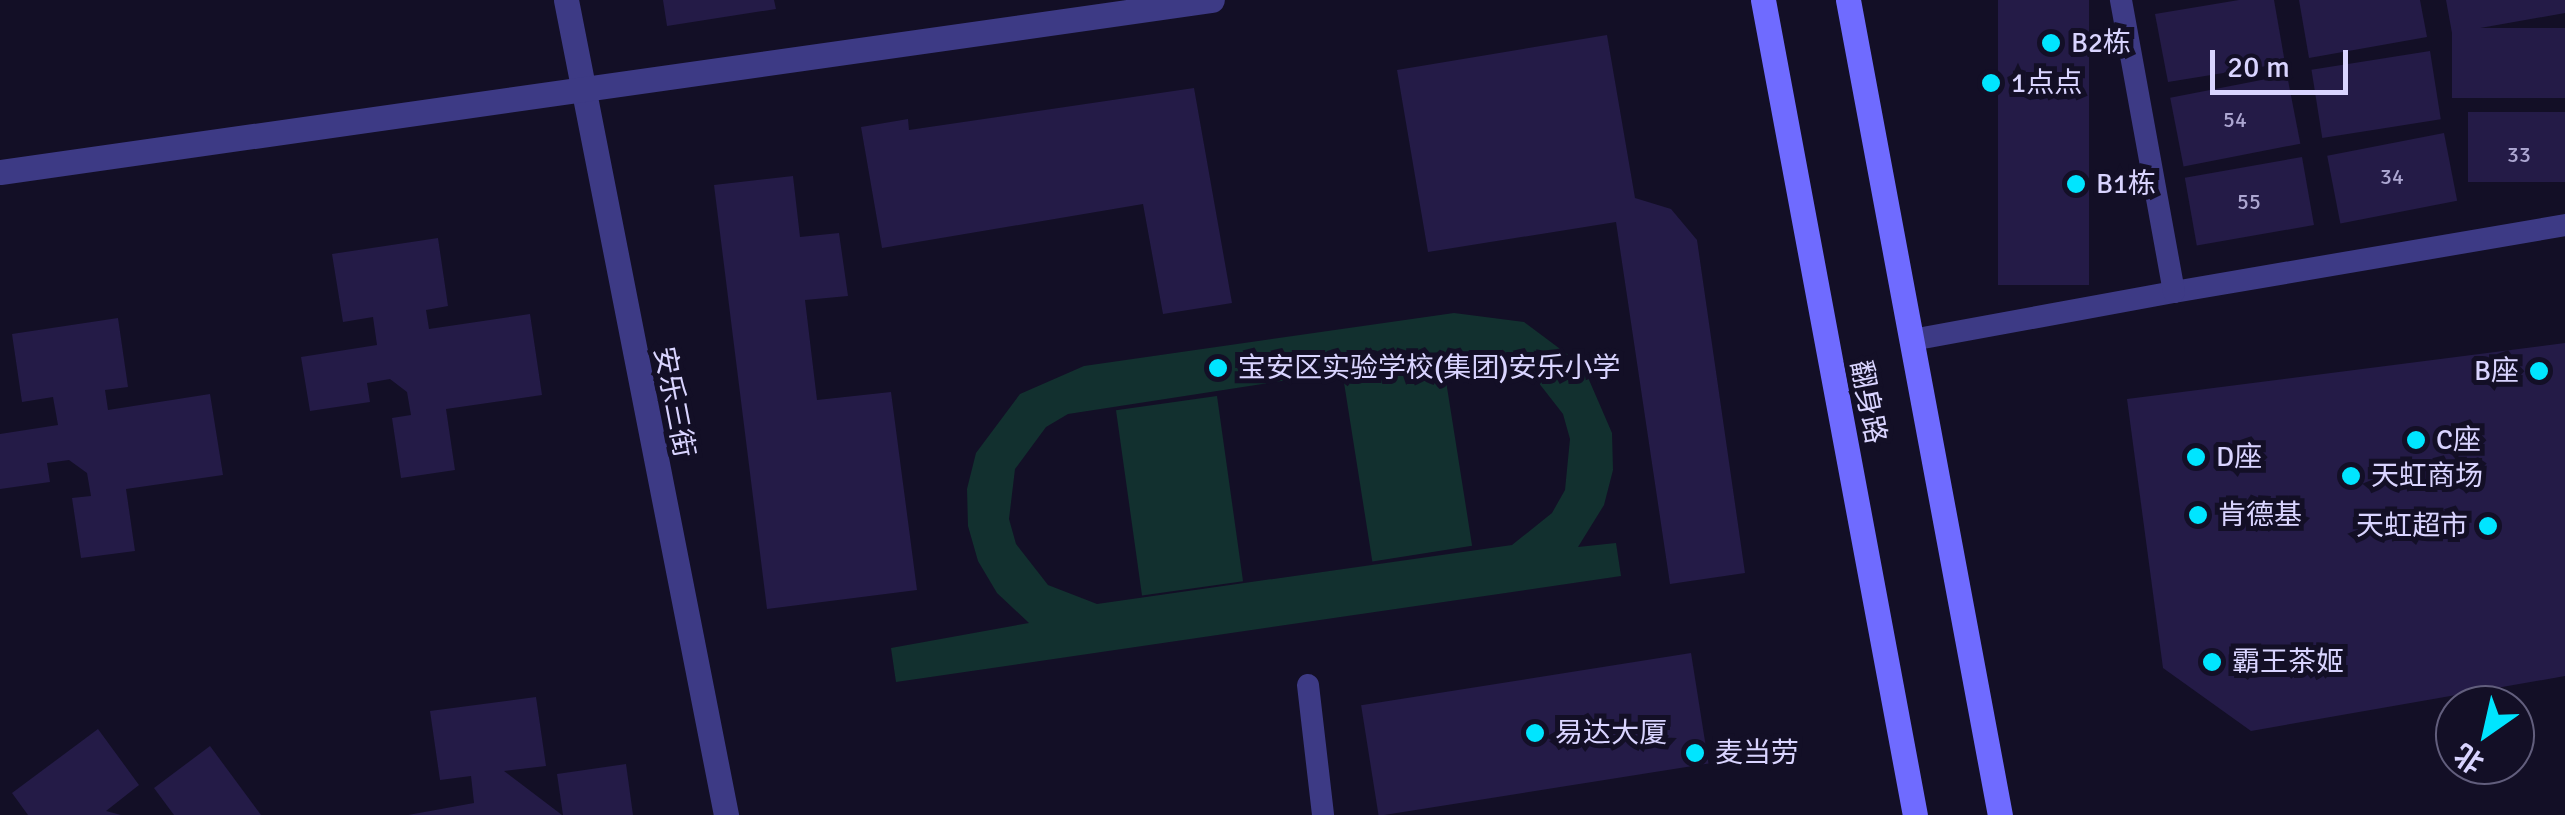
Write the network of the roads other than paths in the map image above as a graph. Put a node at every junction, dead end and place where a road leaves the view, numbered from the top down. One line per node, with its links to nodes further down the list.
1 (566, 0): 6 (street, 安乐三街)
2 (1212, 0): 6 (street)
3 (1763, 0): 14 (main road, 翻身路)
4 (1848, 0): 10 (main road, 翻身路)
5 (2121, 0): 9 (lane)
6 (581, 90): 7 (street); 12 (street, 安乐三街)
7 (0, 172)
8 (2565, 225): 9 (lane)
9 (2174, 292): 10 (lane)
10 (1912, 340): 15 (main road, 翻身路)
11 (1308, 685): 13 (lane)
12 (726, 815)
13 (1323, 815)
14 (1915, 815)
15 (2000, 815)

